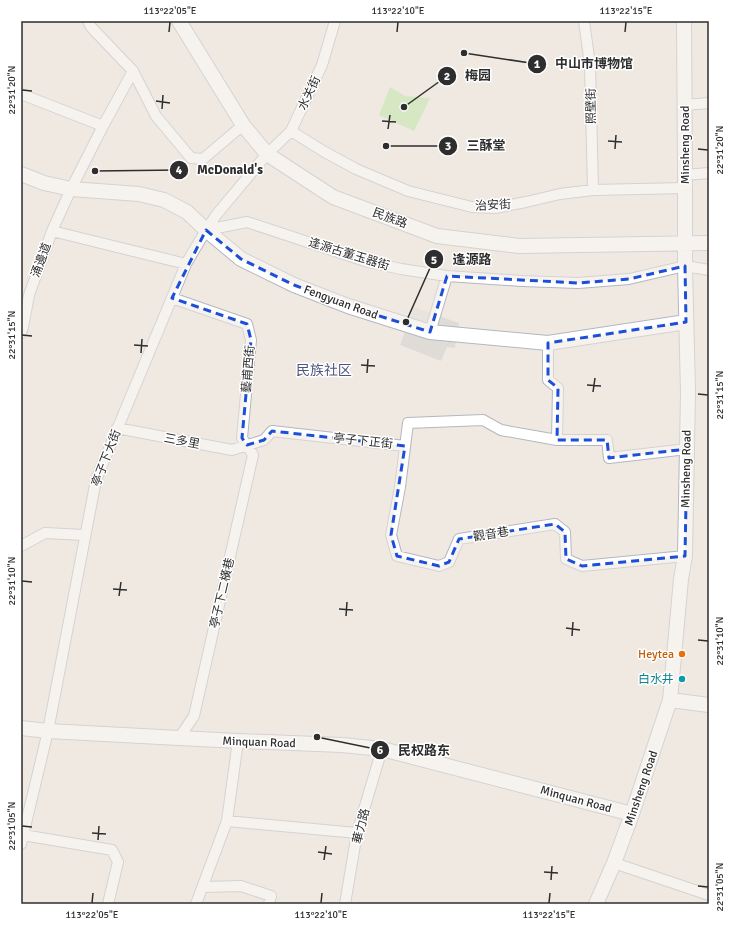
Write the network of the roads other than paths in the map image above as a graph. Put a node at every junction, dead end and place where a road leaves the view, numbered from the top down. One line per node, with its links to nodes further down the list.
1 (88, 21): 6 (street)
2 (179, 21): 10 (street, 民族路)
3 (335, 21): 12 (street, 水关街)
4 (584, 21): 18 (street, 照壁街)
5 (684, 21): 9 (street, Minsheng Road)
6 (133, 72): 10 (street); 11 (street, 涌邊道)
7 (21, 94): 11 (street)
8 (709, 103): 9 (street)
9 (685, 105): 16 (street, Minsheng Road)
10 (243, 125): 13 (street, 民族路)
11 (103, 126): 17 (street, 涌邊道)
12 (292, 131): 13 (street, 水关街); 18 (street, 治安街)
13 (267, 154): 19 (street, 亭子下大街); 21 (street, 民族路)
14 (709, 173): 16 (street, 治安街)
15 (21, 174): 17 (street, Fengyuan Road)
16 (685, 181): 18 (street, 治安街); 21 (street, Minsheng Road)
17 (71, 189): 19 (street, Fengyuan Road); 20 (street, 涌邊道)
18 (593, 190)
19 (206, 230): 23 (street, 亭子下大街); 26 (street, 逢源古董玉器街); 29 (street, Fengyuan Road)
20 (52, 231): 23 (street); 30 (street, 涌邊道)
21 (685, 243): 22 (street, 民族路); 24 (street, Minsheng Road)
22 (709, 243)
23 (186, 264): 27 (street, 亭子下大街)
24 (685, 266): 25 (street); 26 (street, 逢源古董玉器街); 28 (street, Minsheng Road)
25 (709, 270)
26 (447, 276): 29 (street)
27 (172, 298): 32 (street, 亭子下大街); 34 (street, 藝甫西街)
28 (686, 322): 31 (street, Fengyuan Road); 36 (street, Minsheng Road)
29 (430, 332): 31 (street, Fengyuan Road)
30 (21, 333)
31 (548, 343): 33 (street)
32 (117, 428): 34 (street, 三多里); 37 (street, 亭子下大街)
33 (557, 440): 35 (street, 亭子下正街); 36 (street, 亭子下正街)
34 (247, 445): 35 (street, 亭子下正街); 44 (street, 亭子下二橫巷)
35 (405, 446): 39 (street, 觀音巷)
36 (687, 449): 39 (street, Minsheng Road)
37 (85, 535): 38 (street); 43 (street, 亭子下大街)
38 (21, 546)
39 (685, 556): 40 (street, Minsheng Road)
40 (670, 700): 41 (street); 47 (street, Minsheng Road)
41 (709, 705)
42 (21, 728): 43 (street, Minquan Road)
43 (48, 731): 44 (street, Minquan Road); 50 (street, 亭子下大街)
44 (179, 738): 45 (street, Minquan Road)
45 (238, 742): 46 (street, Minquan Road); 48 (street)
46 (382, 749): 47 (street, Minquan Road); 49 (street, 華力路)
47 (632, 814): 51 (street, Minsheng Road)
48 (227, 821): 49 (street); 52 (street)
49 (357, 833): 57 (street, 華力路)
50 (22, 840): 54 (street)
51 (614, 863): 53 (street); 58 (street, Minsheng Road)
52 (203, 887): 55 (street); 56 (street)
53 (709, 895)
54 (108, 904)
55 (196, 904)
56 (269, 904)
57 (345, 904)
58 (596, 904)

